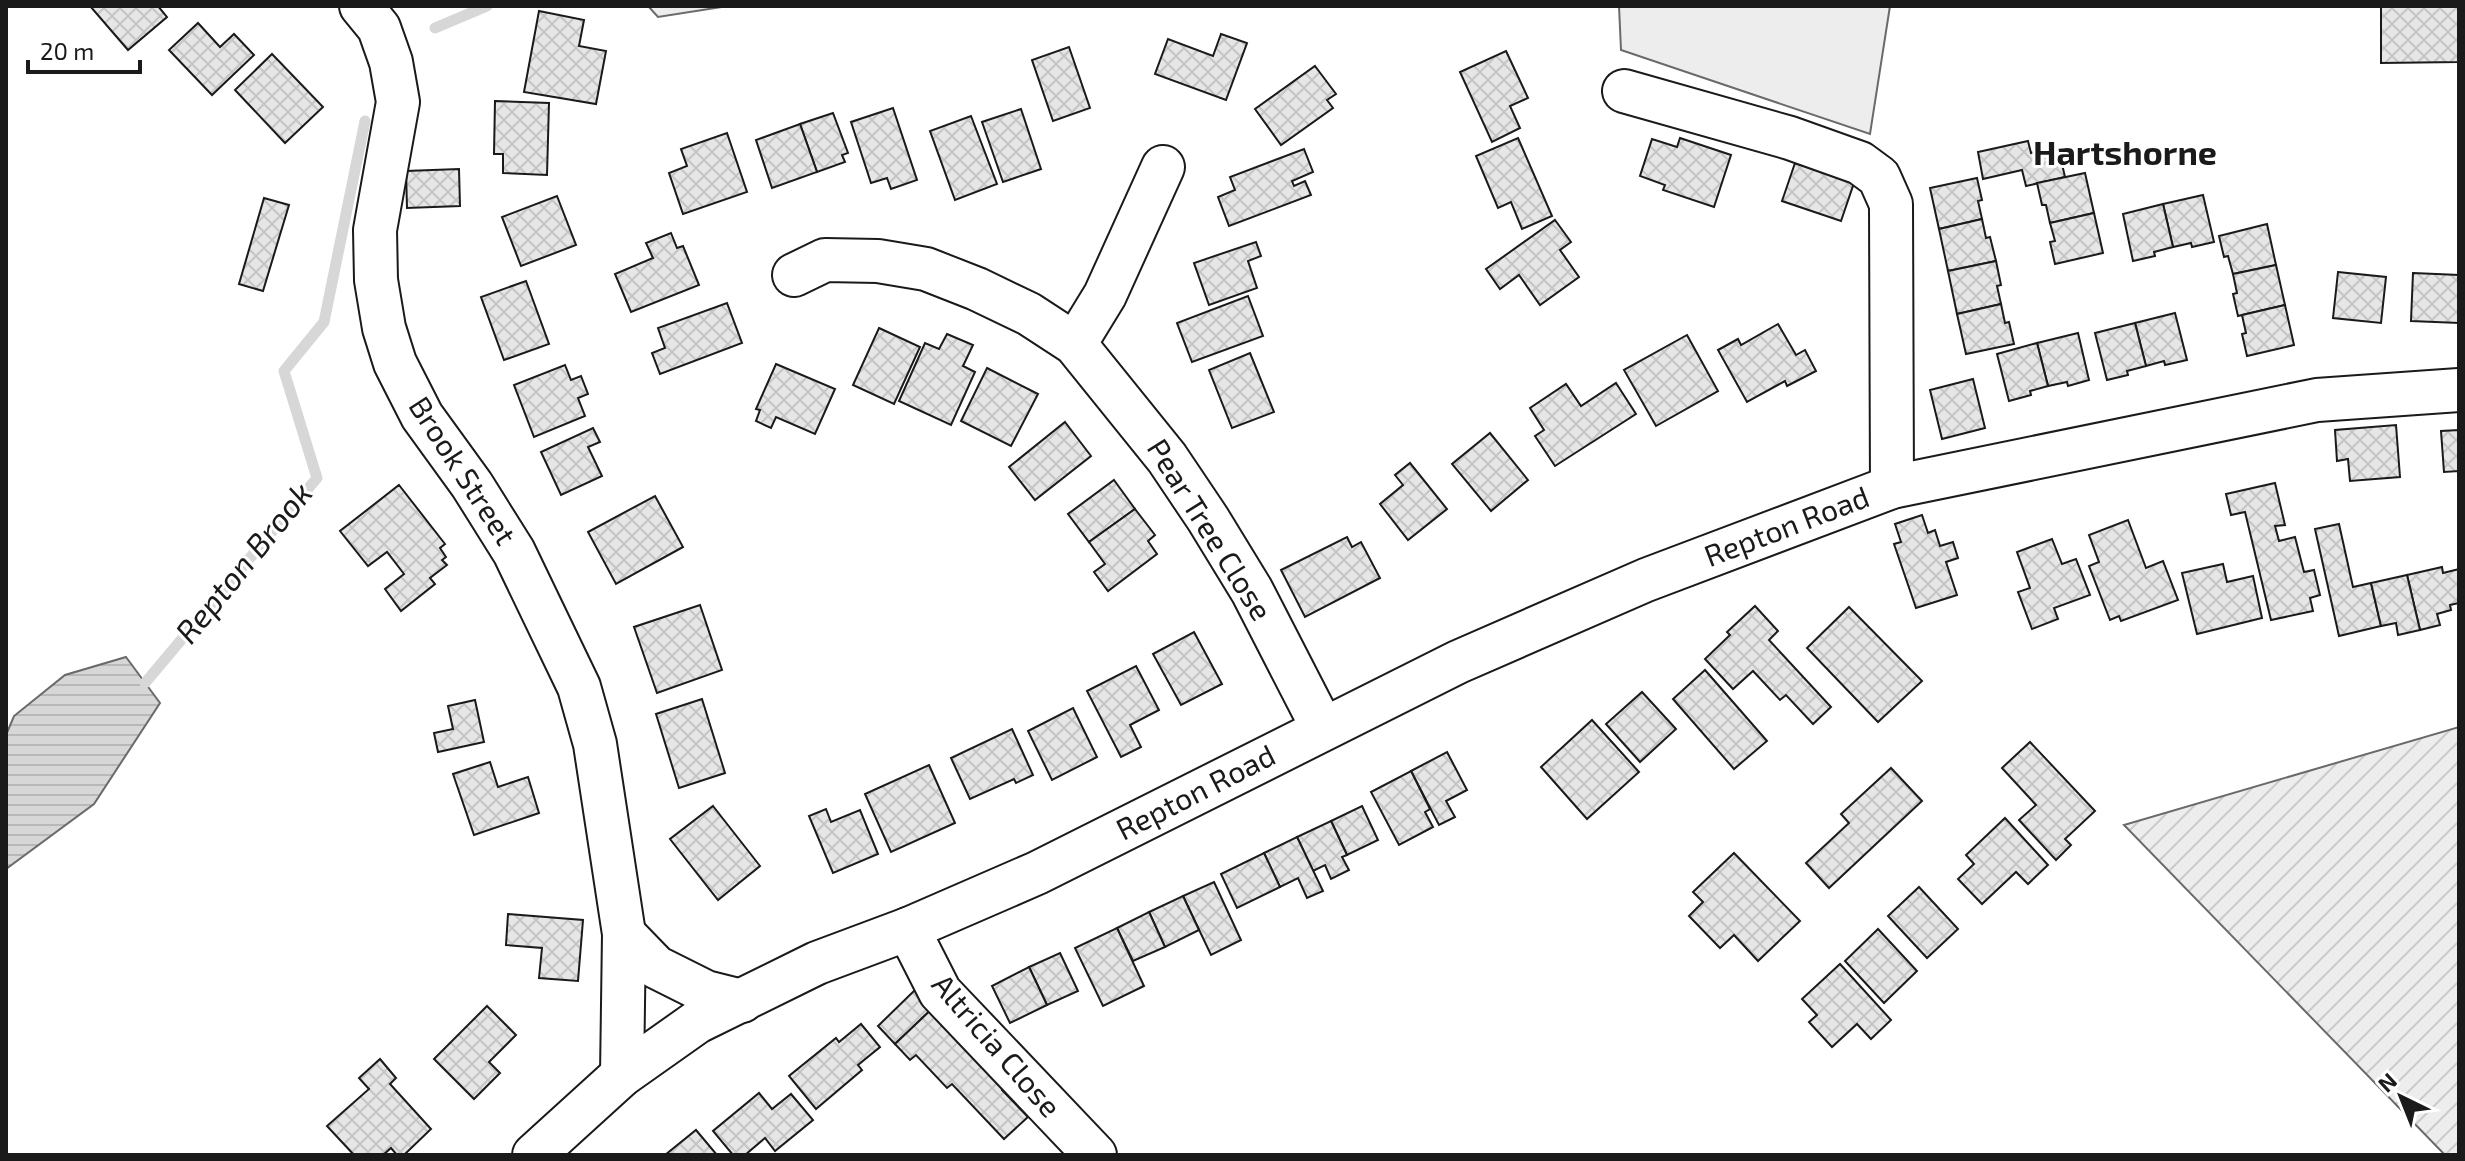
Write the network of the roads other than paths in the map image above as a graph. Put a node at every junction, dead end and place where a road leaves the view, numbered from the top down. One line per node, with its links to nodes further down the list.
1 (361, 6): 10 (street, Brook Street)
2 (1624, 91): 7 (street, Repton Road)
3 (1163, 167): 5 (street)
4 (794, 275): 5 (street, Pear Tree Close)
5 (1075, 344): 8 (street, Pear Tree Close)
6 (2459, 390): 7 (street, Repton Road)
7 (1892, 487): 8 (street, Repton Road)
8 (1323, 729): 9 (street, Repton Road)
9 (908, 929): 11 (street, Repton Road); 14 (street, Altricia Close)
10 (624, 934): 11 (street); 12 (street, Brook Street)
11 (742, 1001): 12 (street, Repton Road)
12 (622, 1075): 13 (street, Repton Road)
13 (553, 1149)
14 (1095, 1155)

